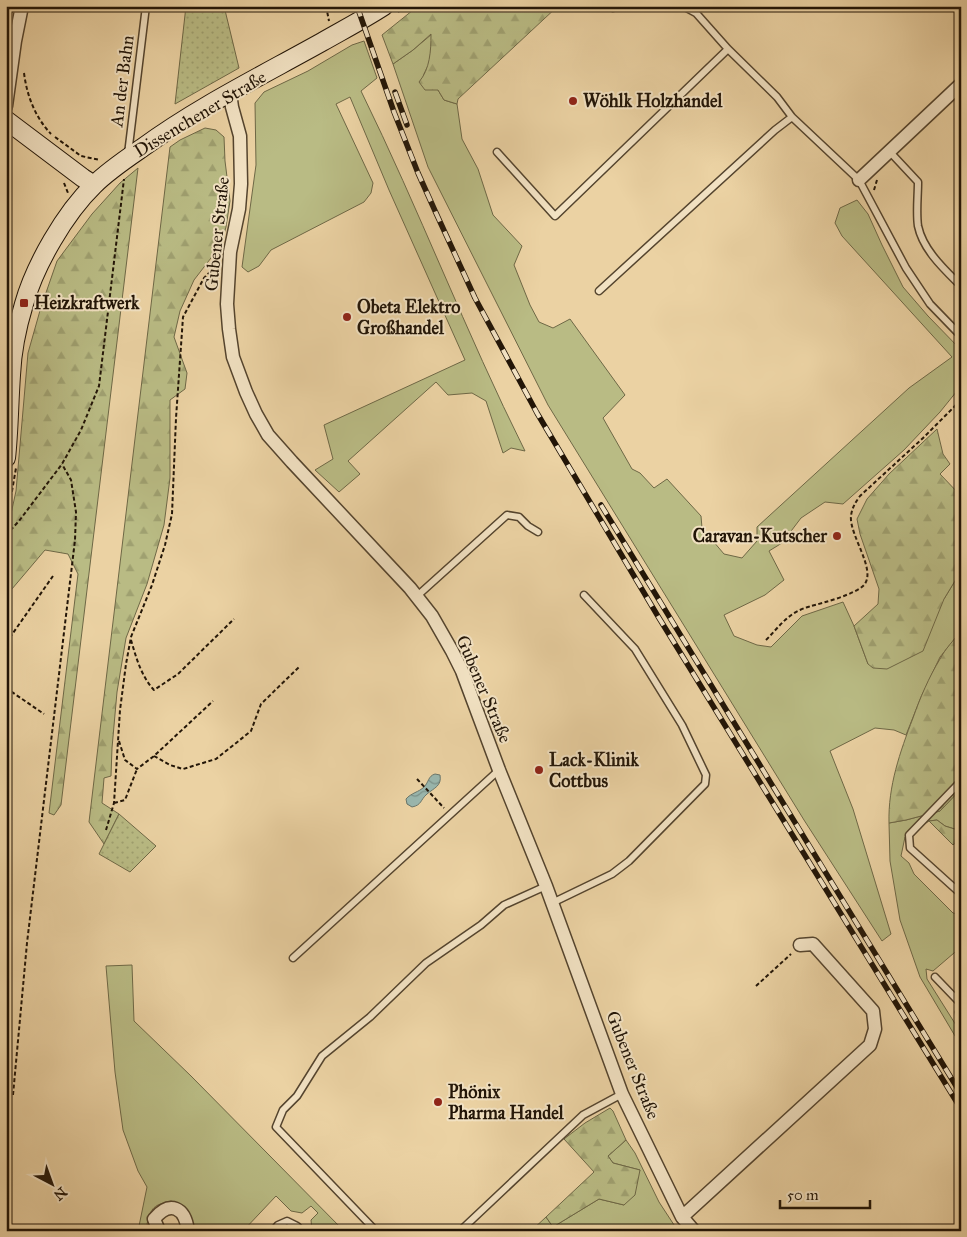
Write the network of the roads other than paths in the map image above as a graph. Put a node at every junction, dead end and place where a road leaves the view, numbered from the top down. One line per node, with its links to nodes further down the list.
1 (22, 6): 8 (street)
2 (146, 6): 13 (lane, An der Bahn)
3 (384, 6): 7 (main road, Dissenchener Straße)
4 (683, 6): 5 (lane)
5 (728, 49): 9 (lane); 11 (lane)
6 (961, 84): 12 (street)
7 (230, 93): 13 (main road, Dissenchener Straße); 23 (street, Gubener Straße)
8 (6, 106)
9 (792, 117): 14 (lane); 17 (lane)
10 (6, 120): 15 (main road)
11 (497, 152)
12 (890, 152): 14 (street); 16 (lane)
13 (126, 167): 15 (main road, Dissenchener Straße)
14 (859, 180): 18 (lane)
15 (94, 185): 19 (main road, Dissenchener Straße)
16 (961, 286)
17 (598, 291)
18 (961, 336)
19 (8, 374): 20 (main road, Dissenchener Straße)
20 (11, 460)
21 (538, 532): 23 (lane)
22 (584, 595): 28 (lane)
23 (416, 596): 24 (street, Gubener Straße)
24 (499, 770): 26 (street, Gubener Straße); 30 (lane)
25 (961, 781): 27 (lane)
26 (546, 886): 28 (street, Gubener Straße); 41 (lane)
27 (961, 894)
28 (552, 904): 35 (street, Gubener Straße)
29 (800, 945): 36 (street)
30 (293, 958)
31 (935, 977): 32 (lane)
32 (961, 1004)
33 (961, 1010): 34 (lane)
34 (961, 1023)
35 (622, 1094): 36 (street, Gubener Straße); 42 (lane)
36 (682, 1217): 43 (street, Gubener Straße)
37 (159, 1231): 38 (street)
38 (188, 1231)
39 (272, 1231): 40 (lane)
40 (302, 1231)
41 (376, 1231)
42 (460, 1231)
43 (694, 1231)

